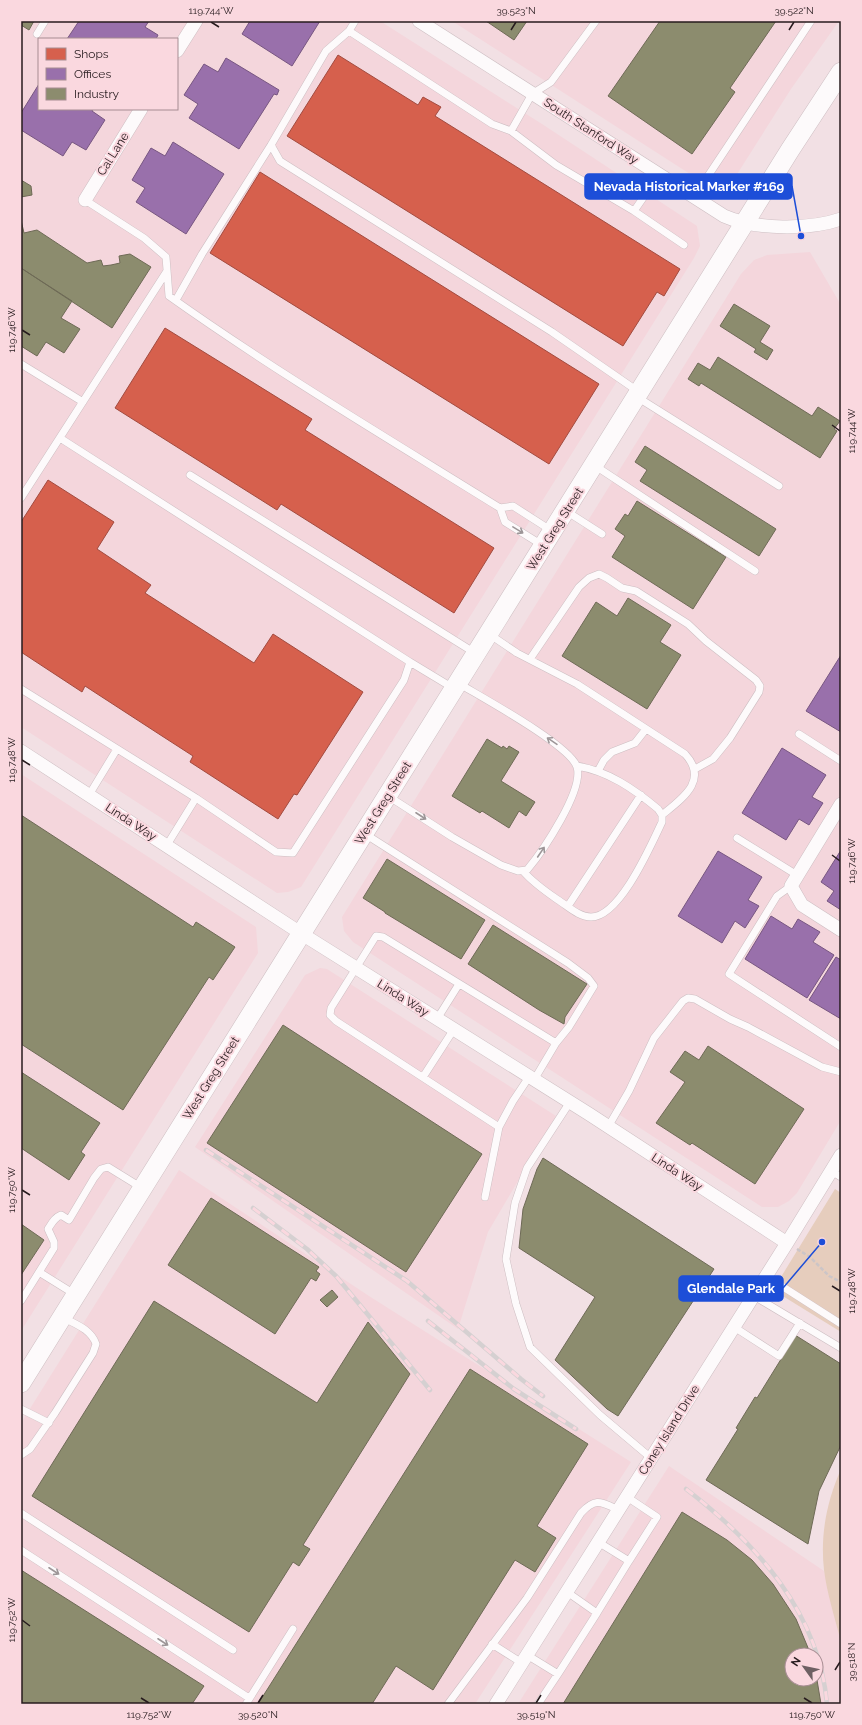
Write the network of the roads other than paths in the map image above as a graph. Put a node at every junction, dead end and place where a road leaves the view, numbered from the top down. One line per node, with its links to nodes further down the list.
1 (45, 21): 8 (lane)
2 (196, 21): 9 (street)
3 (355, 21): 7 (lane)
4 (419, 21): 11 (street, South Stanford Way)
5 (596, 21): 11 (lane)
6 (811, 21): 16 (lane)
7 (349, 31): 13 (lane); 14 (lane)
8 (37, 34)
9 (178, 50)
10 (841, 72): 20 (main road, West Greg Street)
11 (532, 94): 13 (lane); 15 (street, South Stanford Way)
12 (141, 110): 17 (street, Cal Lane)
13 (510, 131): 18 (lane)
14 (271, 145): 23 (lane); 25 (lane)
15 (659, 175): 16 (street, South Stanford Way); 18 (lane)
16 (694, 198): 20 (street, South Stanford Way)
17 (85, 200): 22 (lane)
18 (634, 211): 21 (lane)
19 (841, 219): 20 (street, South Stanford Way)
20 (745, 223): 25 (main road, West Greg Street)
21 (684, 245)
22 (167, 271): 23 (lane); 26 (lane)
23 (176, 300): 32 (lane)
24 (21, 364): 26 (lane)
25 (638, 394): 28 (main road, West Greg Street); 30 (lane)
26 (83, 402): 27 (lane)
27 (60, 438): 31 (lane); 40 (lane)
28 (594, 465): 33 (main road, West Greg Street); 36 (lane)
29 (190, 475): 38 (lane)
30 (779, 486)
31 (21, 498)
32 (500, 508): 35 (lane, one-way to 35); 35 (lane)
33 (566, 511): 34 (lane); 35 (main road, West Greg Street)
34 (602, 534)
35 (548, 539): 37 (main road, West Greg Street)
36 (755, 571)
37 (489, 634): 38 (main road, West Greg Street); 39 (lane)
38 (476, 654): 41 (main road, West Greg Street)
39 (530, 659): 43 (lane); 49 (lane)
40 (410, 662): 41 (lane); 54 (lane)
41 (456, 686): 48 (lane, one-way to 41); 52 (main road, West Greg Street)
42 (21, 689): 45 (lane)
43 (646, 729): 49 (lane); 50 (lane)
44 (799, 734): 47 (lane)
45 (117, 750): 51 (lane); 54 (lane)
46 (21, 751): 51 (street, Linda Way)
47 (841, 761)
48 (577, 766): 50 (lane); 60 (lane, one-way to 48)
49 (695, 769): 56 (lane)
50 (598, 771): 53 (lane)
51 (89, 795): 59 (street, Linda Way)
52 (388, 796): 57 (main road, West Greg Street); 60 (lane, one-way to 60)
53 (641, 796): 56 (lane); 62 (lane)
54 (196, 798): 59 (lane)
55 (841, 804): 61 (street)
56 (662, 815): 62 (lane)
57 (364, 834): 64 (main road, West Greg Street); 69 (lane)
58 (737, 838): 61 (lane)
59 (167, 845): 64 (street, Linda Way)
60 (523, 871): 62 (lane)
61 (794, 880): 63 (street); 70 (lane)
62 (568, 906)
63 (841, 930)
64 (302, 934): 65 (street, Linda Way); 79 (main road, West Greg Street)
65 (356, 968): 66 (lane); 67 (street, Linda Way); 72 (lane)
66 (459, 984): 67 (lane); 69 (lane)
67 (437, 1019): 68 (street, Linda Way)
68 (454, 1029): 72 (lane); 73 (street, Linda Way)
69 (556, 1044): 73 (lane)
70 (841, 1047)
71 (841, 1072): 75 (lane)
72 (423, 1077): 76 (lane)
73 (531, 1078): 74 (street, Linda Way); 76 (lane)
74 (570, 1102): 75 (street, Linda Way); 96 (lane)
75 (608, 1126): 81 (street, Linda Way)
76 (499, 1127): 80 (lane)
77 (841, 1155): 78 (street, Coney Island Drive)
78 (836, 1174): 81 (street, Coney Island Drive)
79 (142, 1188): 82 (lane); 84 (main road, West Greg Street)
80 (485, 1197)
81 (787, 1243): 83 (street, Coney Island Drive)
82 (40, 1272): 84 (lane); 86 (lane)
83 (766, 1276): 85 (street, Coney Island Drive); 89 (lane)
84 (76, 1295): 87 (main road, West Greg Street)
85 (754, 1296): 88 (lane); 90 (street, Coney Island Drive)
86 (21, 1301)
87 (62, 1317): 92 (main road, West Greg Street); 94 (lane)
88 (800, 1323): 90 (lane); 91 (lane)
89 (841, 1324)
90 (734, 1327): 96 (street, Coney Island Drive)
91 (841, 1348)
92 (21, 1384)
93 (21, 1409): 94 (lane)
94 (48, 1423): 95 (lane)
95 (21, 1456)
96 (651, 1458): 97 (street, Coney Island Drive)
97 (627, 1497): 98 (street, Coney Island Drive); 102 (lane)
98 (619, 1510): 100 (street, Coney Island Drive); 106 (lane)
99 (21, 1513): 107 (lane)
100 (598, 1542): 102 (lane); 103 (street, Coney Island Drive)
101 (21, 1550): 110 (lane, one-way to 110)
102 (630, 1561): 104 (lane)
103 (567, 1592): 104 (lane); 108 (street, Coney Island Drive)
104 (597, 1613): 109 (lane)
105 (293, 1629): 110 (lane)
106 (492, 1644): 108 (lane); 112 (lane)
107 (233, 1650)
108 (525, 1659): 109 (lane); 111 (street, Coney Island Drive)
109 (558, 1674): 113 (lane)
110 (247, 1701)
111 (501, 1702)
112 (448, 1704)
113 (538, 1704)

